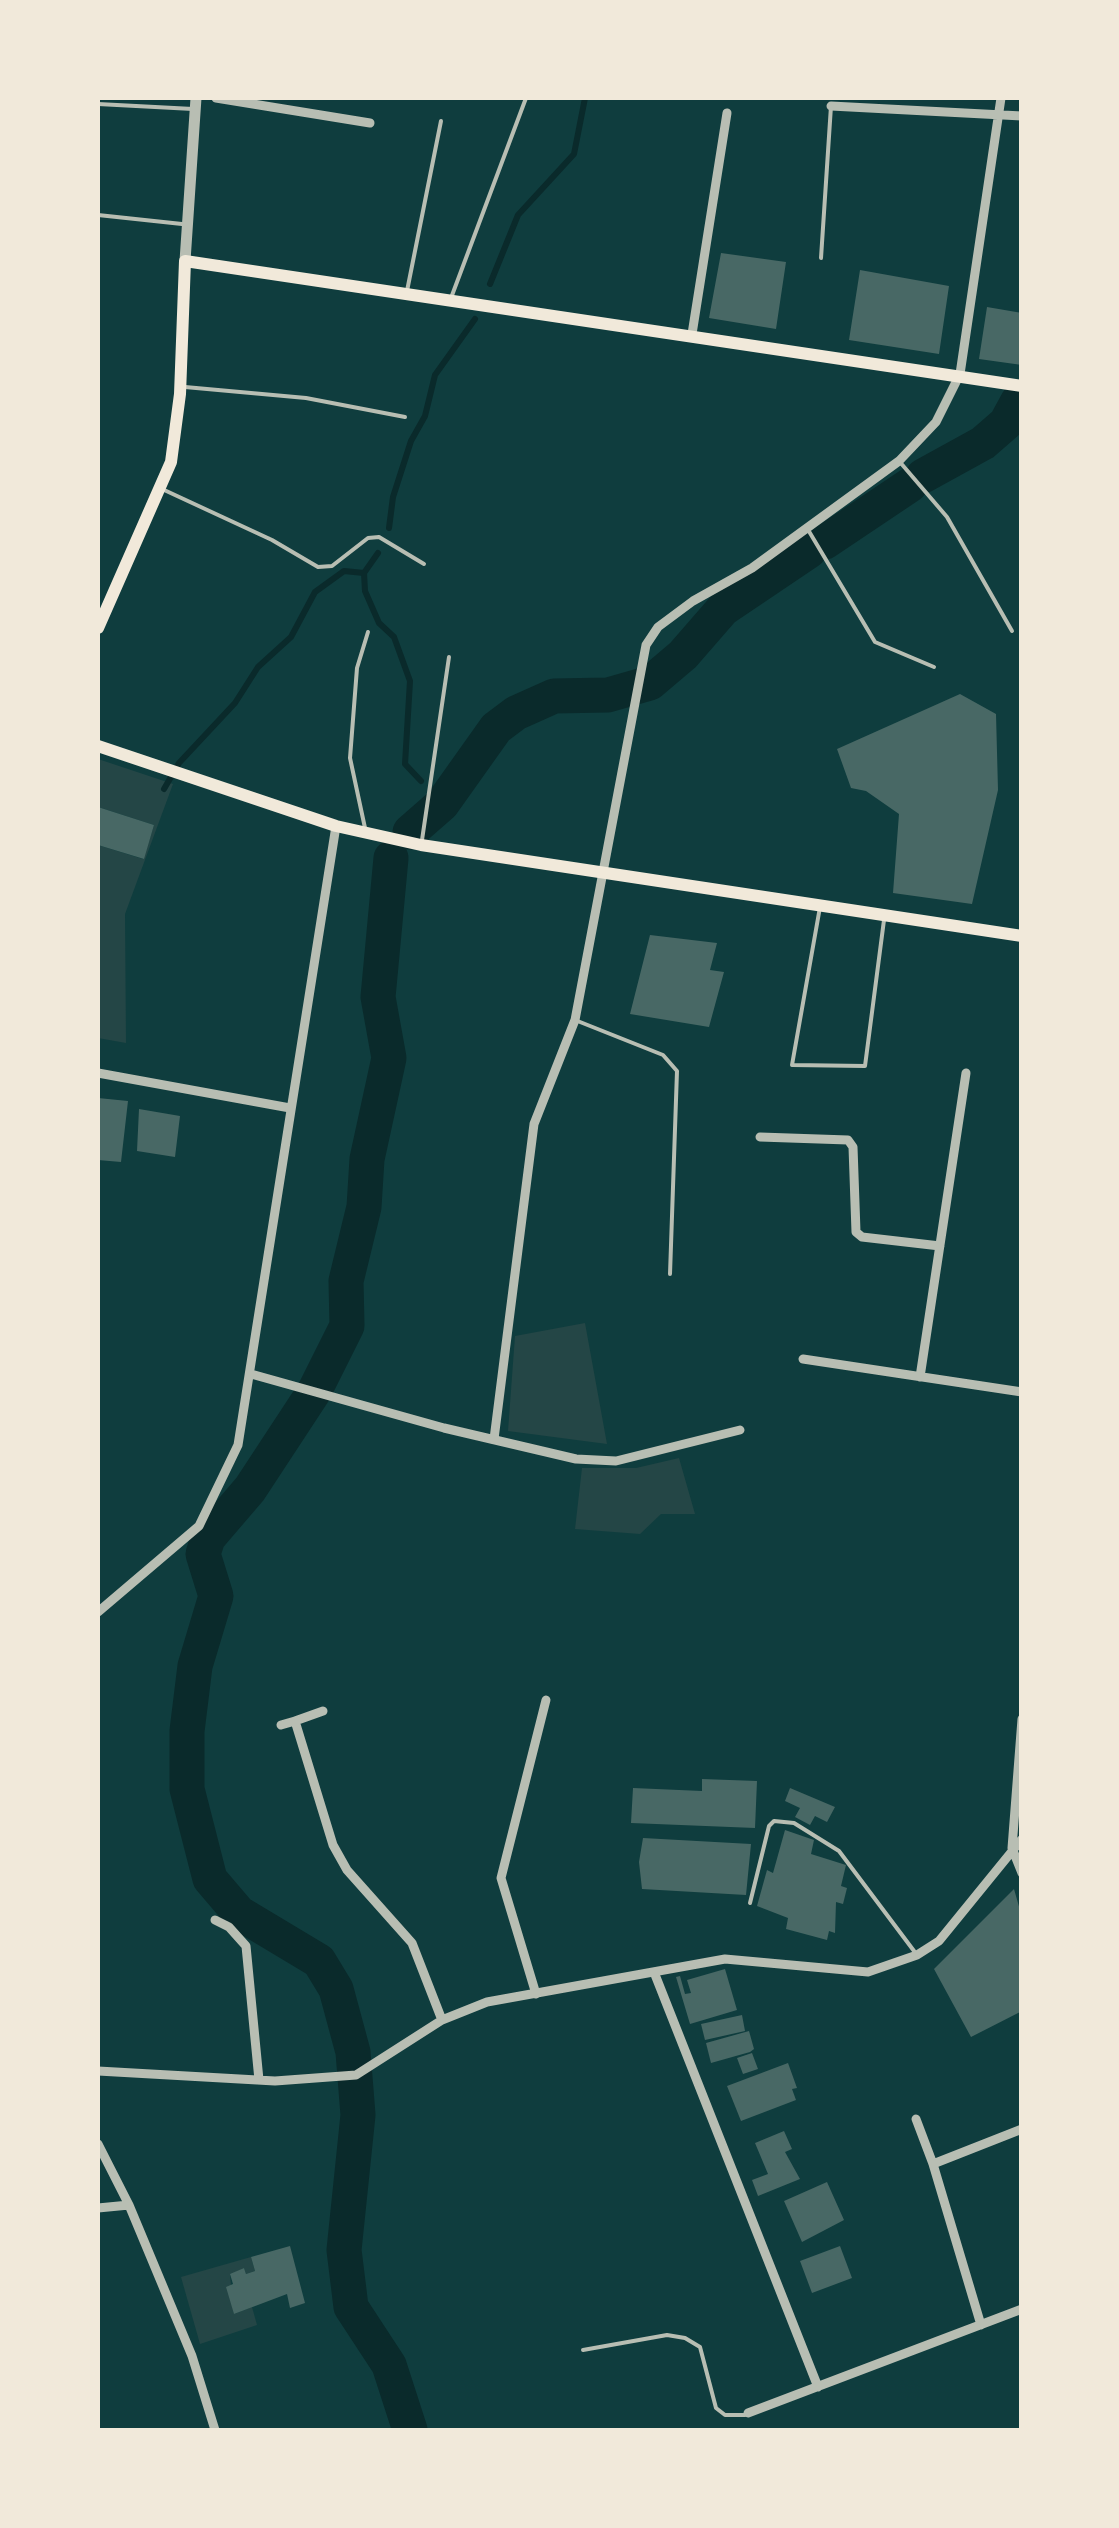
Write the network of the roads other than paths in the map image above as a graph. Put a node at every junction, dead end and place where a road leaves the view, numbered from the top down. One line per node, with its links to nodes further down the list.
1 (216, 98): 11 (street)
2 (526, 98): 17 (lane)
3 (1001, 98): 8 (street)
4 (196, 103): 5 (lane); 13 (street)
5 (98, 104)
6 (830, 106): 8 (street); 14 (lane)
7 (727, 113): 18 (street)
8 (1000, 113): 9 (street); 19 (street)
9 (1022, 116)
10 (441, 121): 16 (lane)
11 (370, 124)
12 (98, 215): 13 (lane)
13 (187, 224): 15 (street)
14 (822, 258)
15 (185, 261): 16 (main road); 20 (main road)
16 (407, 291): 17 (main road)
17 (451, 298): 18 (main road)
18 (692, 334): 19 (main road)
19 (960, 374): 21 (main road); 23 (street)
20 (180, 386): 22 (lane); 24 (main road)
21 (1022, 386)
22 (406, 417)
23 (899, 461): 25 (street); 28 (lane)
24 (162, 489): 26 (lane); 27 (main road)
25 (806, 528): 31 (lane); 36 (street)
26 (424, 564)
27 (98, 628)
28 (1012, 631)
29 (368, 632): 34 (lane)
30 (449, 657): 35 (lane)
31 (934, 667)
32 (98, 746): 33 (main road)
33 (336, 826): 34 (main road); 43 (street)
34 (366, 833): 35 (main road)
35 (422, 845): 36 (main road)
36 (604, 874): 37 (main road); 40 (street)
37 (820, 907): 38 (main road); 38 (lane)
38 (884, 916): 39 (main road)
39 (1022, 936)
40 (575, 1020): 46 (lane); 52 (street)
41 (98, 1073): 43 (street)
42 (966, 1073): 45 (street)
43 (290, 1108): 48 (street)
44 (760, 1137): 45 (street)
45 (940, 1246): 49 (street)
46 (670, 1274)
47 (803, 1359): 49 (street)
48 (252, 1374): 52 (street); 53 (street)
49 (920, 1377): 50 (street)
50 (1022, 1392)
51 (740, 1430): 52 (street)
52 (494, 1439)
53 (98, 1612)
54 (546, 1700): 66 (street)
55 (323, 1711): 57 (street)
56 (1022, 1719): 60 (street)
57 (295, 1720): 58 (street); 67 (street)
58 (281, 1725)
59 (1022, 1839): 60 (street)
60 (1012, 1848): 61 (street); 64 (street)
61 (1022, 1872)
62 (750, 1903): 64 (lane)
63 (215, 1920): 69 (street)
64 (917, 1955): 65 (street)
65 (654, 1972): 66 (street); 79 (street)
66 (536, 1994): 67 (street)
67 (442, 2020): 69 (street)
68 (98, 2071): 69 (street)
69 (259, 2080)
70 (916, 2119): 73 (street)
71 (1022, 2129): 73 (street)
72 (98, 2144): 74 (street)
73 (933, 2164): 77 (street)
74 (130, 2205): 75 (street); 81 (street)
75 (98, 2208)
76 (1022, 2309): 77 (street)
77 (981, 2326): 79 (street)
78 (583, 2350): 80 (lane)
79 (818, 2388): 80 (street)
80 (748, 2413)
81 (215, 2430)

